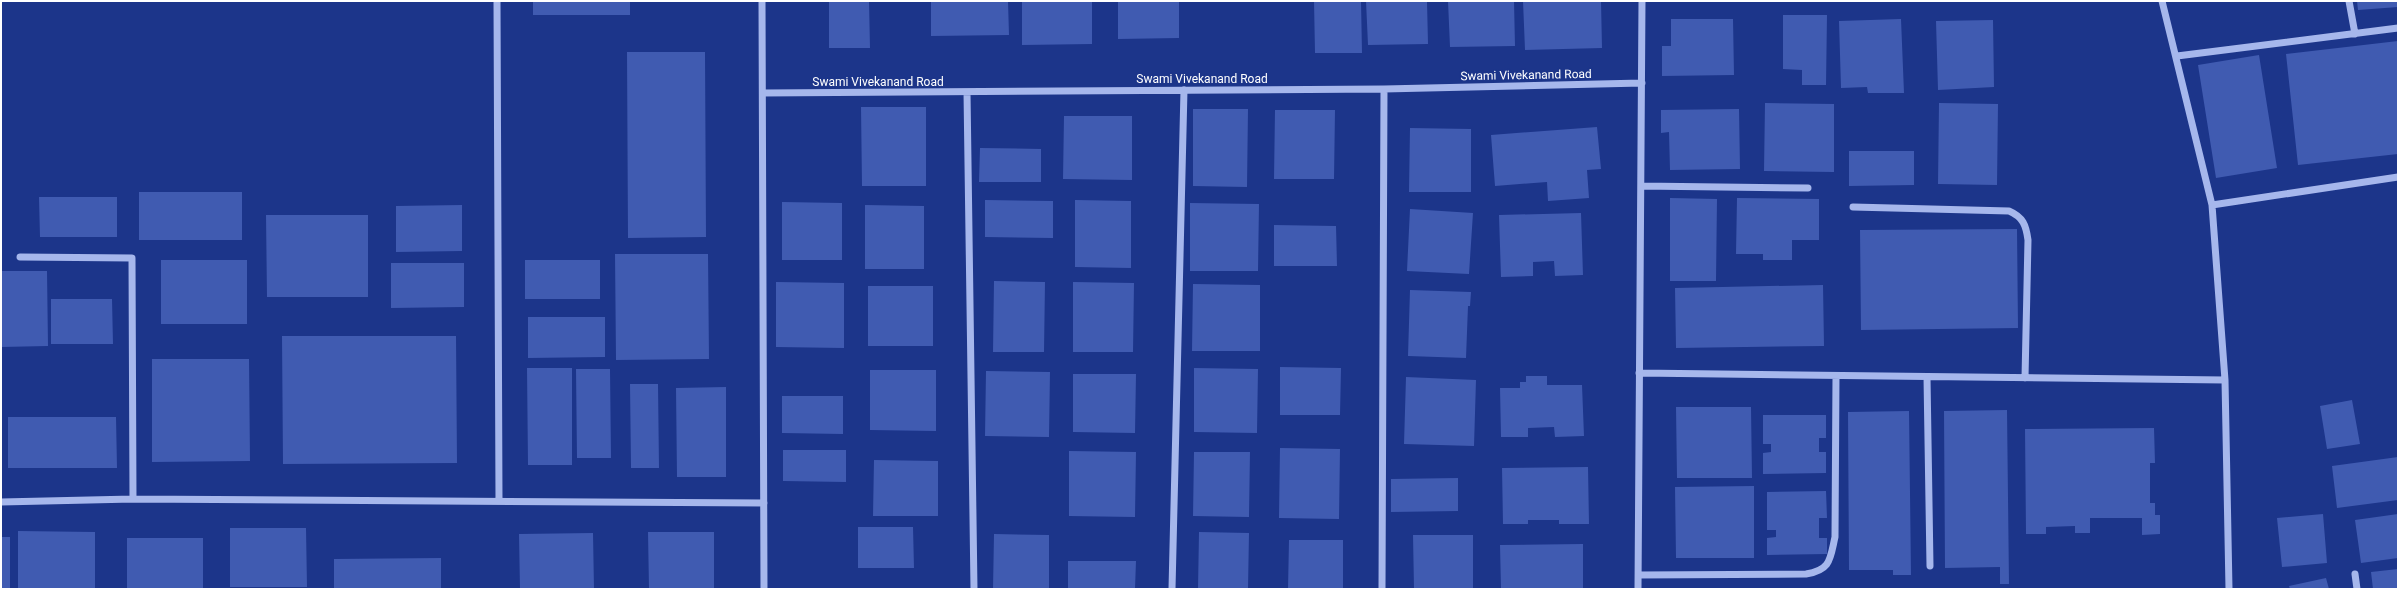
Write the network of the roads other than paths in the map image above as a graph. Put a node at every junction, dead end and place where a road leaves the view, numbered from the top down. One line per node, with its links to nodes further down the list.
1 (497, 1): 26 (street)
2 (762, 1): 13 (street)
3 (1642, 1): 9 (street)
4 (2162, 1): 8 (street)
5 (2349, 1): 7 (street)
6 (2398, 28): 7 (street)
7 (2355, 34): 8 (street)
8 (2177, 56): 17 (street)
9 (1642, 83): 10 (street, Swami Vivekanand Road); 15 (street)
10 (1384, 89): 11 (street, Swami Vivekanand Road); 35 (street)
11 (1184, 90): 12 (street, Swami Vivekanand Road); 34 (street)
12 (967, 92): 13 (street, Swami Vivekanand Road); 33 (street)
13 (763, 93): 28 (street)
14 (2398, 177): 17 (street)
15 (1641, 186): 16 (street); 20 (street)
16 (1808, 188)
17 (2212, 205): 24 (street)
18 (1852, 207): 23 (street)
19 (20, 258): 25 (street)
20 (1639, 373): 21 (street); 31 (street)
21 (1836, 376): 22 (street); 31 (street)
22 (1927, 377): 23 (street); 29 (street)
23 (2025, 378): 24 (street)
24 (2225, 380): 37 (street)
25 (133, 499): 26 (street); 27 (street)
26 (499, 501): 28 (street)
27 (1, 502)
28 (764, 503): 32 (street)
29 (1930, 566)
30 (2355, 574): 38 (street)
31 (1638, 575): 36 (street)
32 (764, 589)
33 (974, 589)
34 (1172, 589)
35 (1382, 589)
36 (1638, 589)
37 (2229, 589)
38 (2357, 589)

